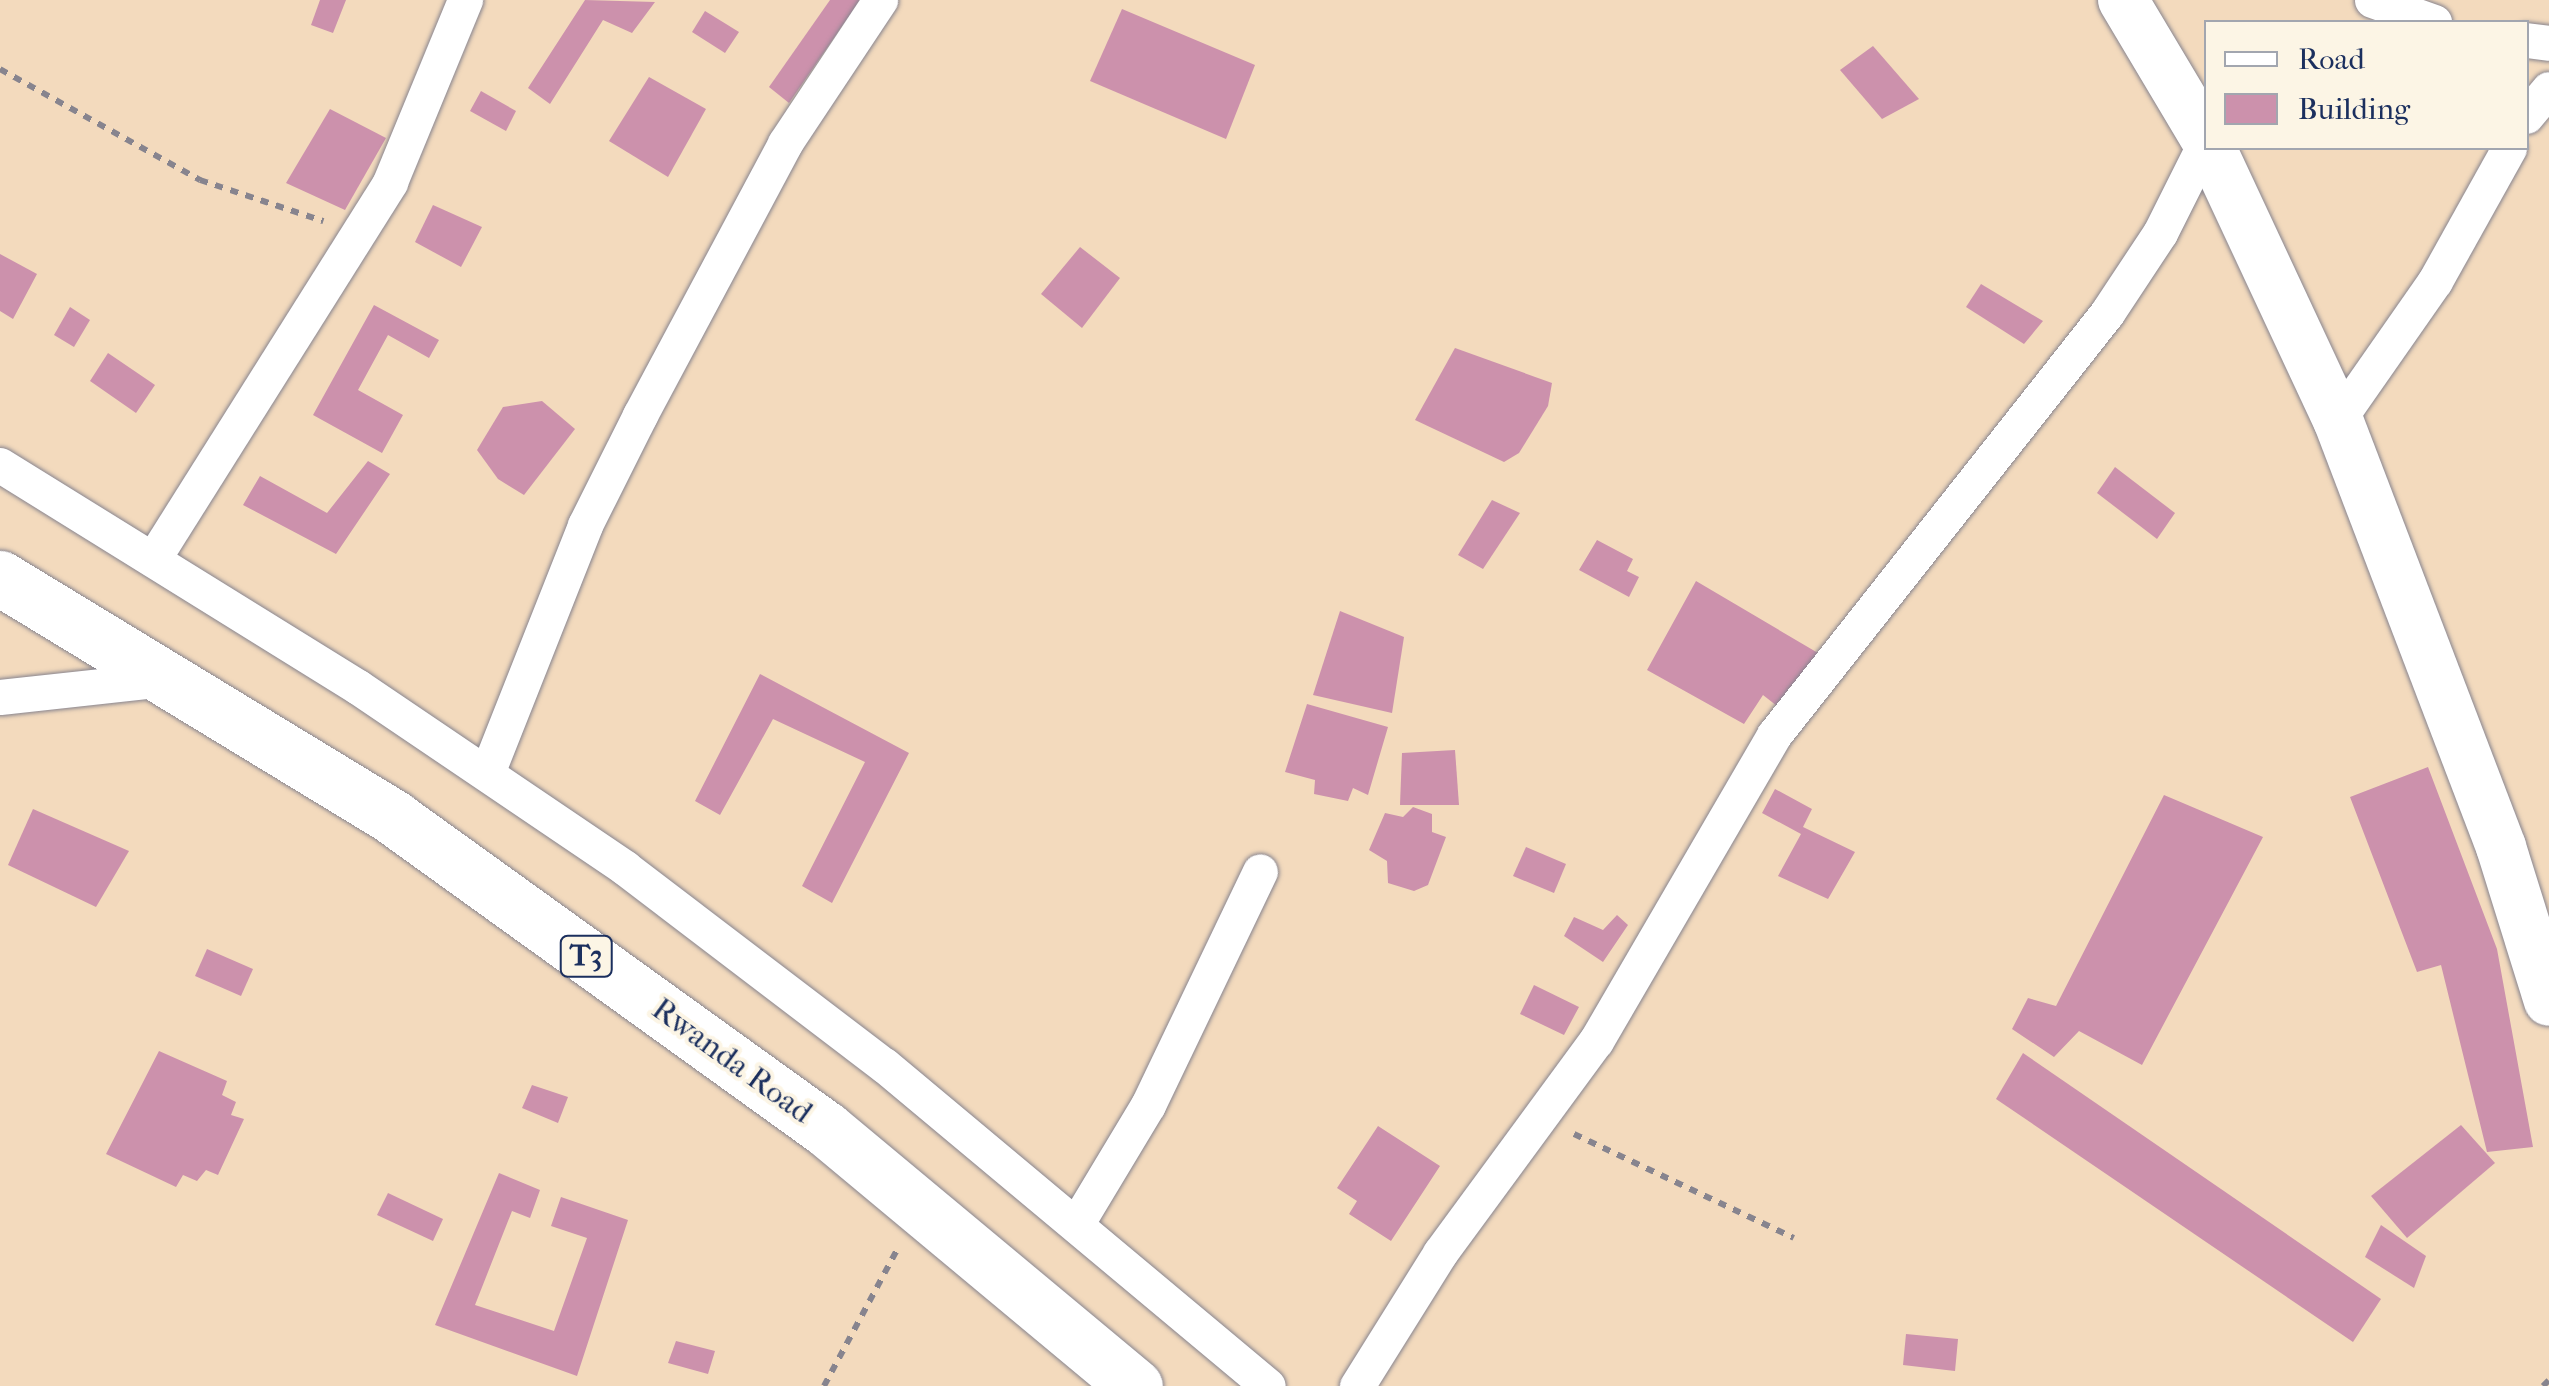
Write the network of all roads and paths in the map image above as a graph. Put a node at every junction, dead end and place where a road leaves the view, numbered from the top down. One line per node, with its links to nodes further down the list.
1 (465, 0): 13 (street)
2 (880, 0): 20 (street)
3 (2124, 0): 9 (street)
4 (2372, 0): 5 (street)
5 (2428, 20)
6 (0, 69): 13 (path)
7 (2549, 89): 8 (street)
8 (2529, 112)
9 (2204, 135)
10 (2204, 150): 23 (street)
11 (2212, 150): 14 (street)
12 (2508, 150): 14 (street)
13 (354, 237): 16 (street)
14 (2338, 420): 22 (street)
15 (0, 465): 16 (street)
16 (153, 559): 20 (street)
17 (0, 578): 18 (highway, Rwanda Road / T3)
18 (167, 678): 19 (street); 24 (highway, Rwanda Road / T3)
19 (0, 697)
20 (487, 772): 25 (street)
21 (1260, 870): 25 (street)
22 (2549, 1001)
23 (1545, 1116): 26 (path); 31 (street)
24 (918, 1210): 28 (path); 29 (highway, Rwanda Road / T3)
25 (1077, 1223): 30 (street)
26 (1794, 1238)
27 (2549, 1380): 32 (path)
28 (824, 1386)
29 (1135, 1386)
30 (1268, 1386)
31 (1357, 1386)
32 (2543, 1386)

